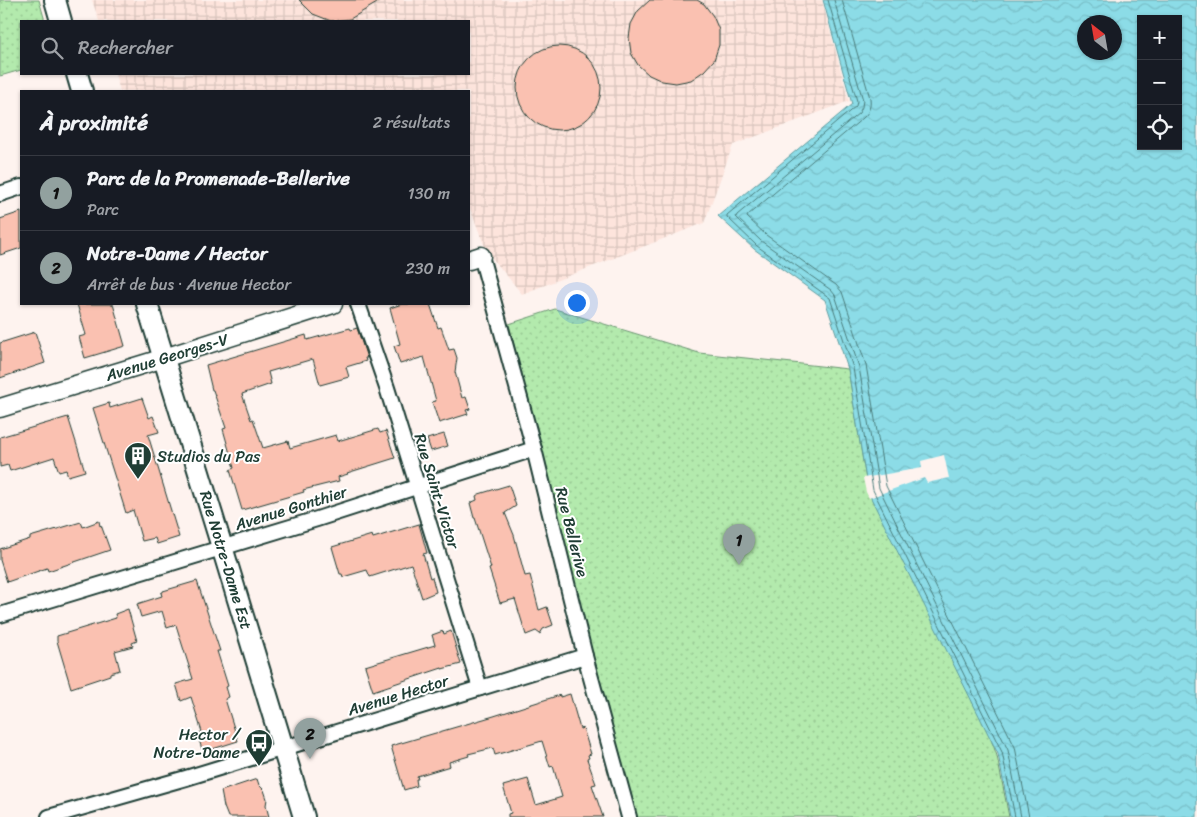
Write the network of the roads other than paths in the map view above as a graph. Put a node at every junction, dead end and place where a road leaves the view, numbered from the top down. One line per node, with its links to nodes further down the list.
1 (55, 0): 2 (main road)
2 (61, 20)
3 (77, 75): 4 (main road)
4 (82, 90)
5 (20, 187): 6 (street)
6 (0, 194)
7 (475, 258): 13 (street, Rue Bellerive)
8 (147, 305): 11 (main road, Rue Notre-Dame Est)
9 (330, 305): 11 (street, Avenue Georges-V)
10 (358, 305): 14 (street, Rue Saint-Victor)
11 (164, 358): 12 (street, Avenue Georges-V); 15 (main road, Rue Notre-Dame Est)
12 (0, 408)
13 (534, 448): 14 (street, Avenue Gonthier); 17 (street, Rue Bellerive)
14 (418, 486): 15 (street, Avenue Gonthier); 18 (street, Rue Saint-Victor)
15 (222, 547): 16 (street, Avenue Gonthier); 19 (main road, Rue Notre-Dame Est)
16 (0, 615)
17 (585, 656): 18 (street, Avenue Hector); 22 (street, Rue Bellerive)
18 (480, 688): 19 (street, Avenue Hector)
19 (283, 748): 20 (street, Avenue Hector); 21 (main road, Rue Notre-Dame Est)
20 (49, 817)
21 (304, 817)
22 (629, 817)

